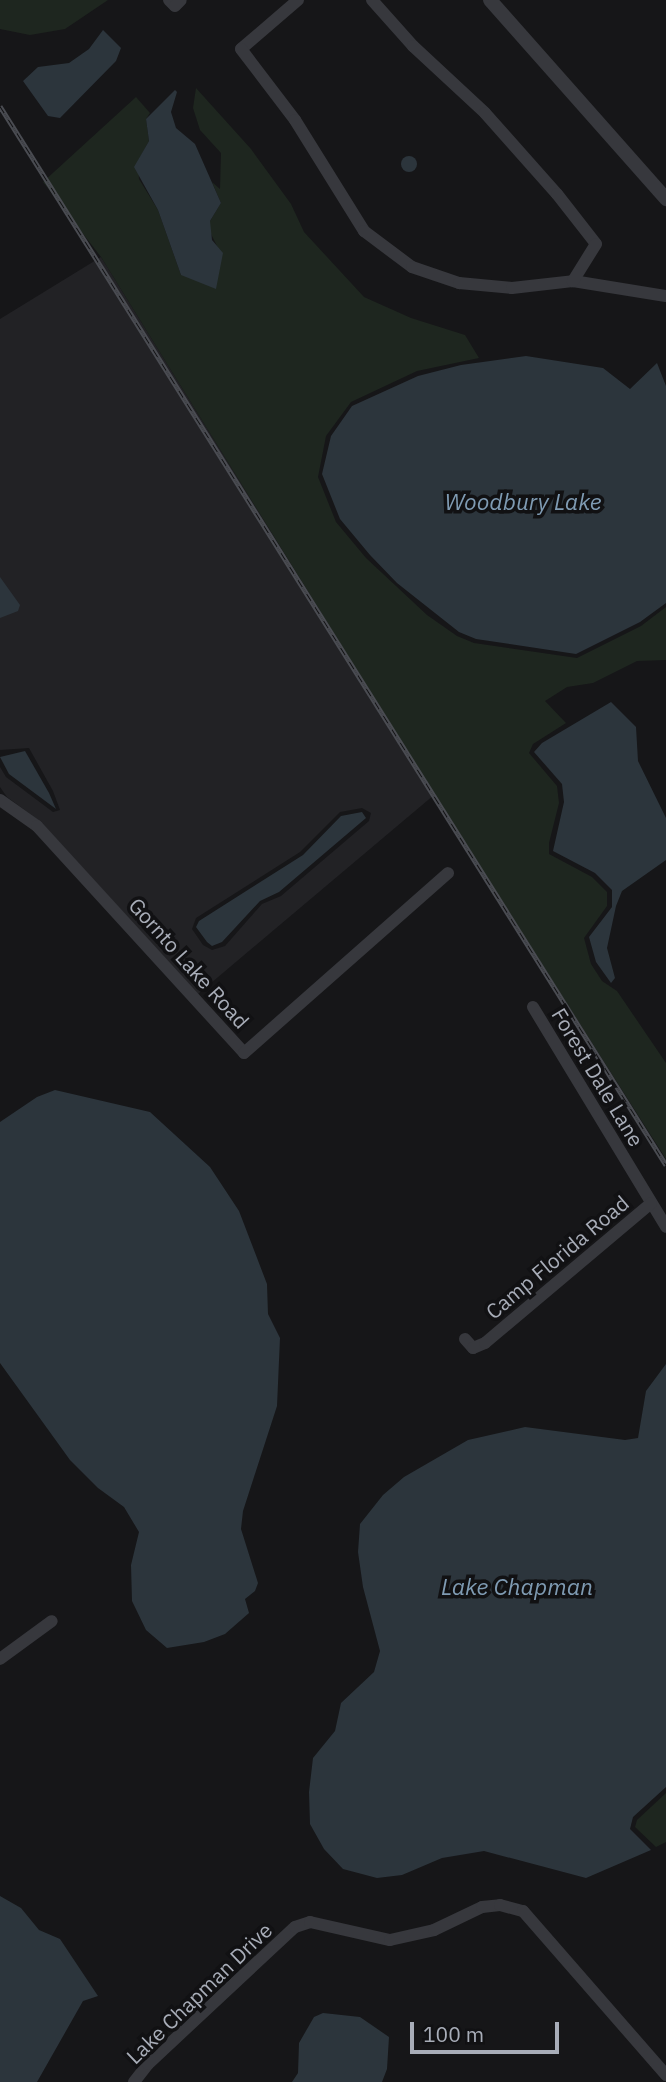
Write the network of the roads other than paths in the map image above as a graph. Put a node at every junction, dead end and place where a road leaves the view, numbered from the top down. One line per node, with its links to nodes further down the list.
1 (169, 0): 2 (street)
2 (181, 0)
3 (299, 0): 8 (street)
4 (372, 0): 6 (street)
5 (490, 0): 7 (street)
6 (383, 5): 8 (street)
7 (666, 199)
8 (573, 281): 9 (street)
9 (666, 296)
10 (0, 800): 11 (street, Gornto Lake Road)
11 (448, 873)
12 (533, 1007): 13 (street, Forest Dale Lane)
13 (652, 1203): 14 (street, Camp Florida Road); 15 (street, Camp Florida Road)
14 (666, 1227)
15 (465, 1339)
16 (52, 1621): 17 (street)
17 (0, 1659)
18 (666, 2075): 19 (street, Lake Chapman Drive)
19 (134, 2082)

